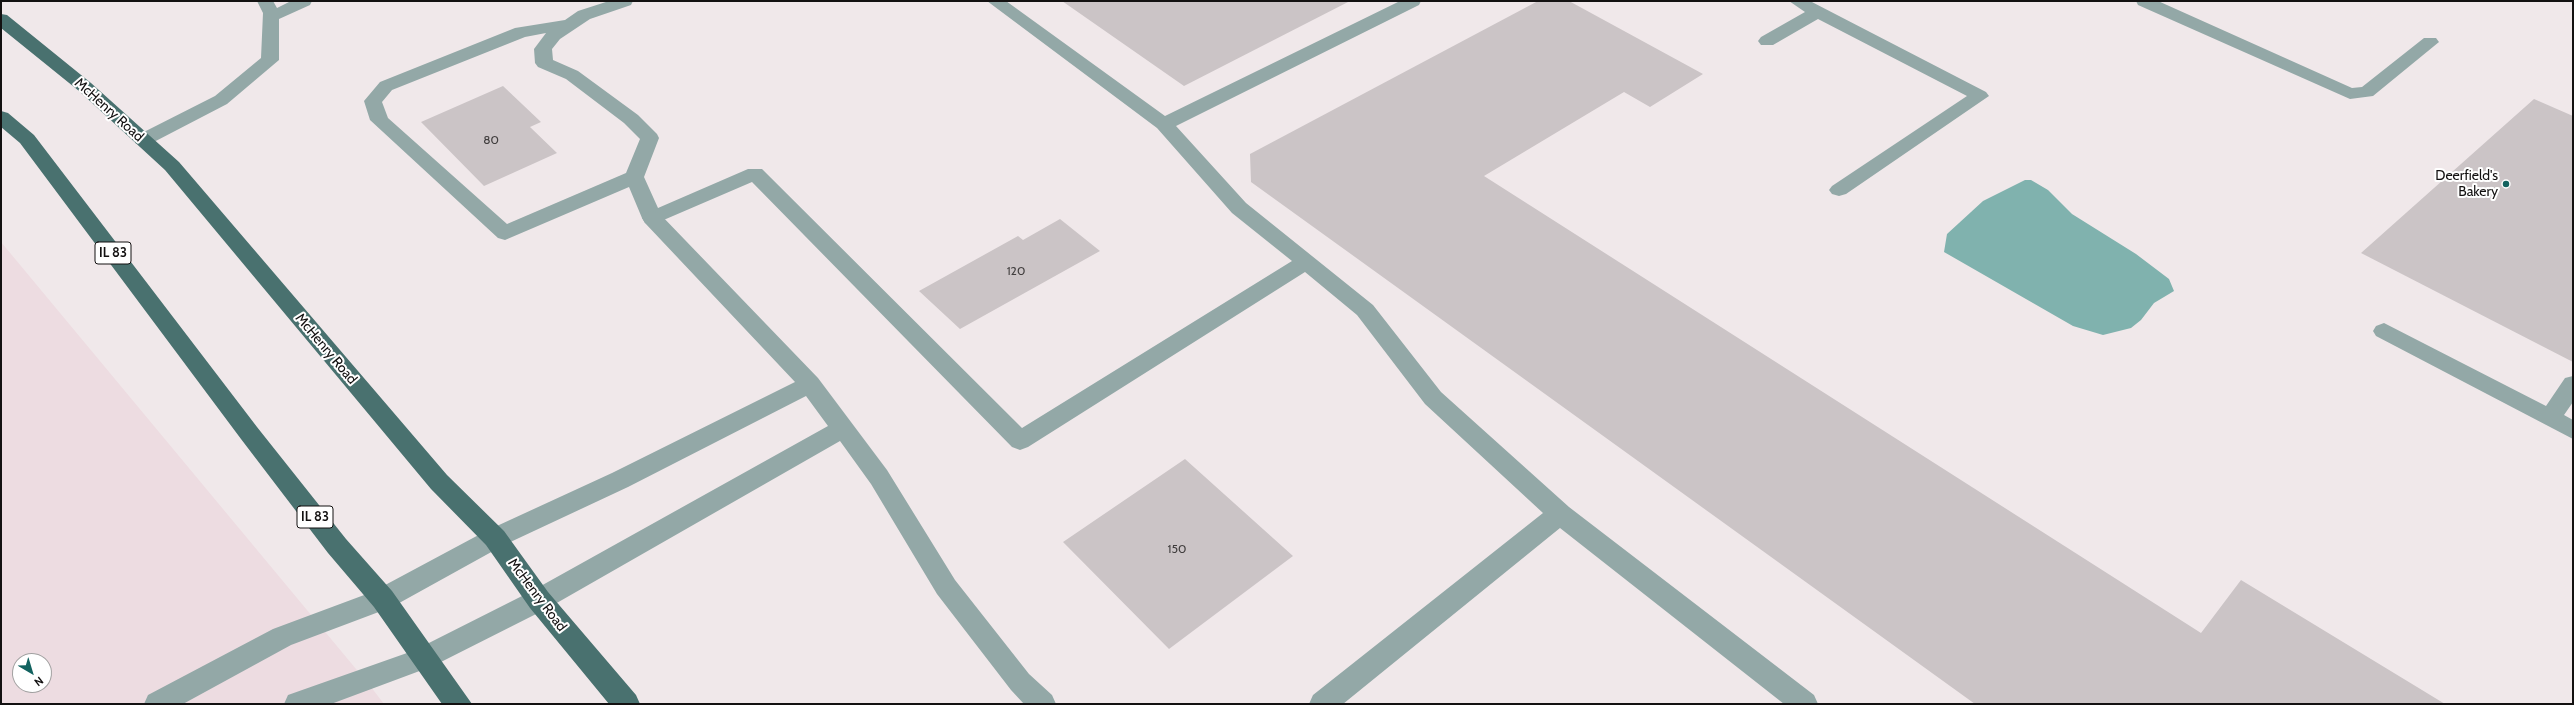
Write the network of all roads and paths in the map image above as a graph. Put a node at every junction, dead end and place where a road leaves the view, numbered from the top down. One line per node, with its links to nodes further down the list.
1 (304, 1): 7 (street)
2 (625, 1): 10 (street)
3 (995, 1): 14 (street)
4 (1413, 1): 14 (street)
5 (1797, 1): 8 (street)
6 (2144, 1): 12 (street)
7 (268, 9): 15 (street)
8 (1818, 12): 11 (street); 17 (street)
9 (1, 19): 15 (main road, McHenry Road)
10 (569, 25): 16 (street); 16 (street)
11 (1767, 41)
12 (2430, 42)
13 (1, 117): 28 (main road, IL 83)
14 (1164, 124): 19 (street)
15 (143, 140): 27 (main road, McHenry Road)
16 (634, 177): 18 (street)
17 (1839, 190)
18 (652, 218): 19 (street); 21 (street)
19 (1306, 262): 26 (street)
20 (2384, 331): 23 (street)
21 (810, 384): 24 (street); 27 (street)
22 (2573, 384): 23 (street)
23 (2550, 418): 25 (street)
24 (844, 428): 29 (street); 35 (street)
25 (2573, 430)
26 (1560, 514): 36 (street); 37 (street)
27 (495, 538): 28 (street); 29 (main road, McHenry Road)
28 (383, 599): 30 (main road, IL 83); 31 (street)
29 (539, 600): 30 (street); 34 (main road, McHenry Road)
30 (424, 658): 32 (street); 33 (main road, IL 83)
31 (158, 704)
32 (298, 704)
33 (458, 704)
34 (626, 704)
35 (1042, 704)
36 (1323, 704)
37 (1804, 704)

